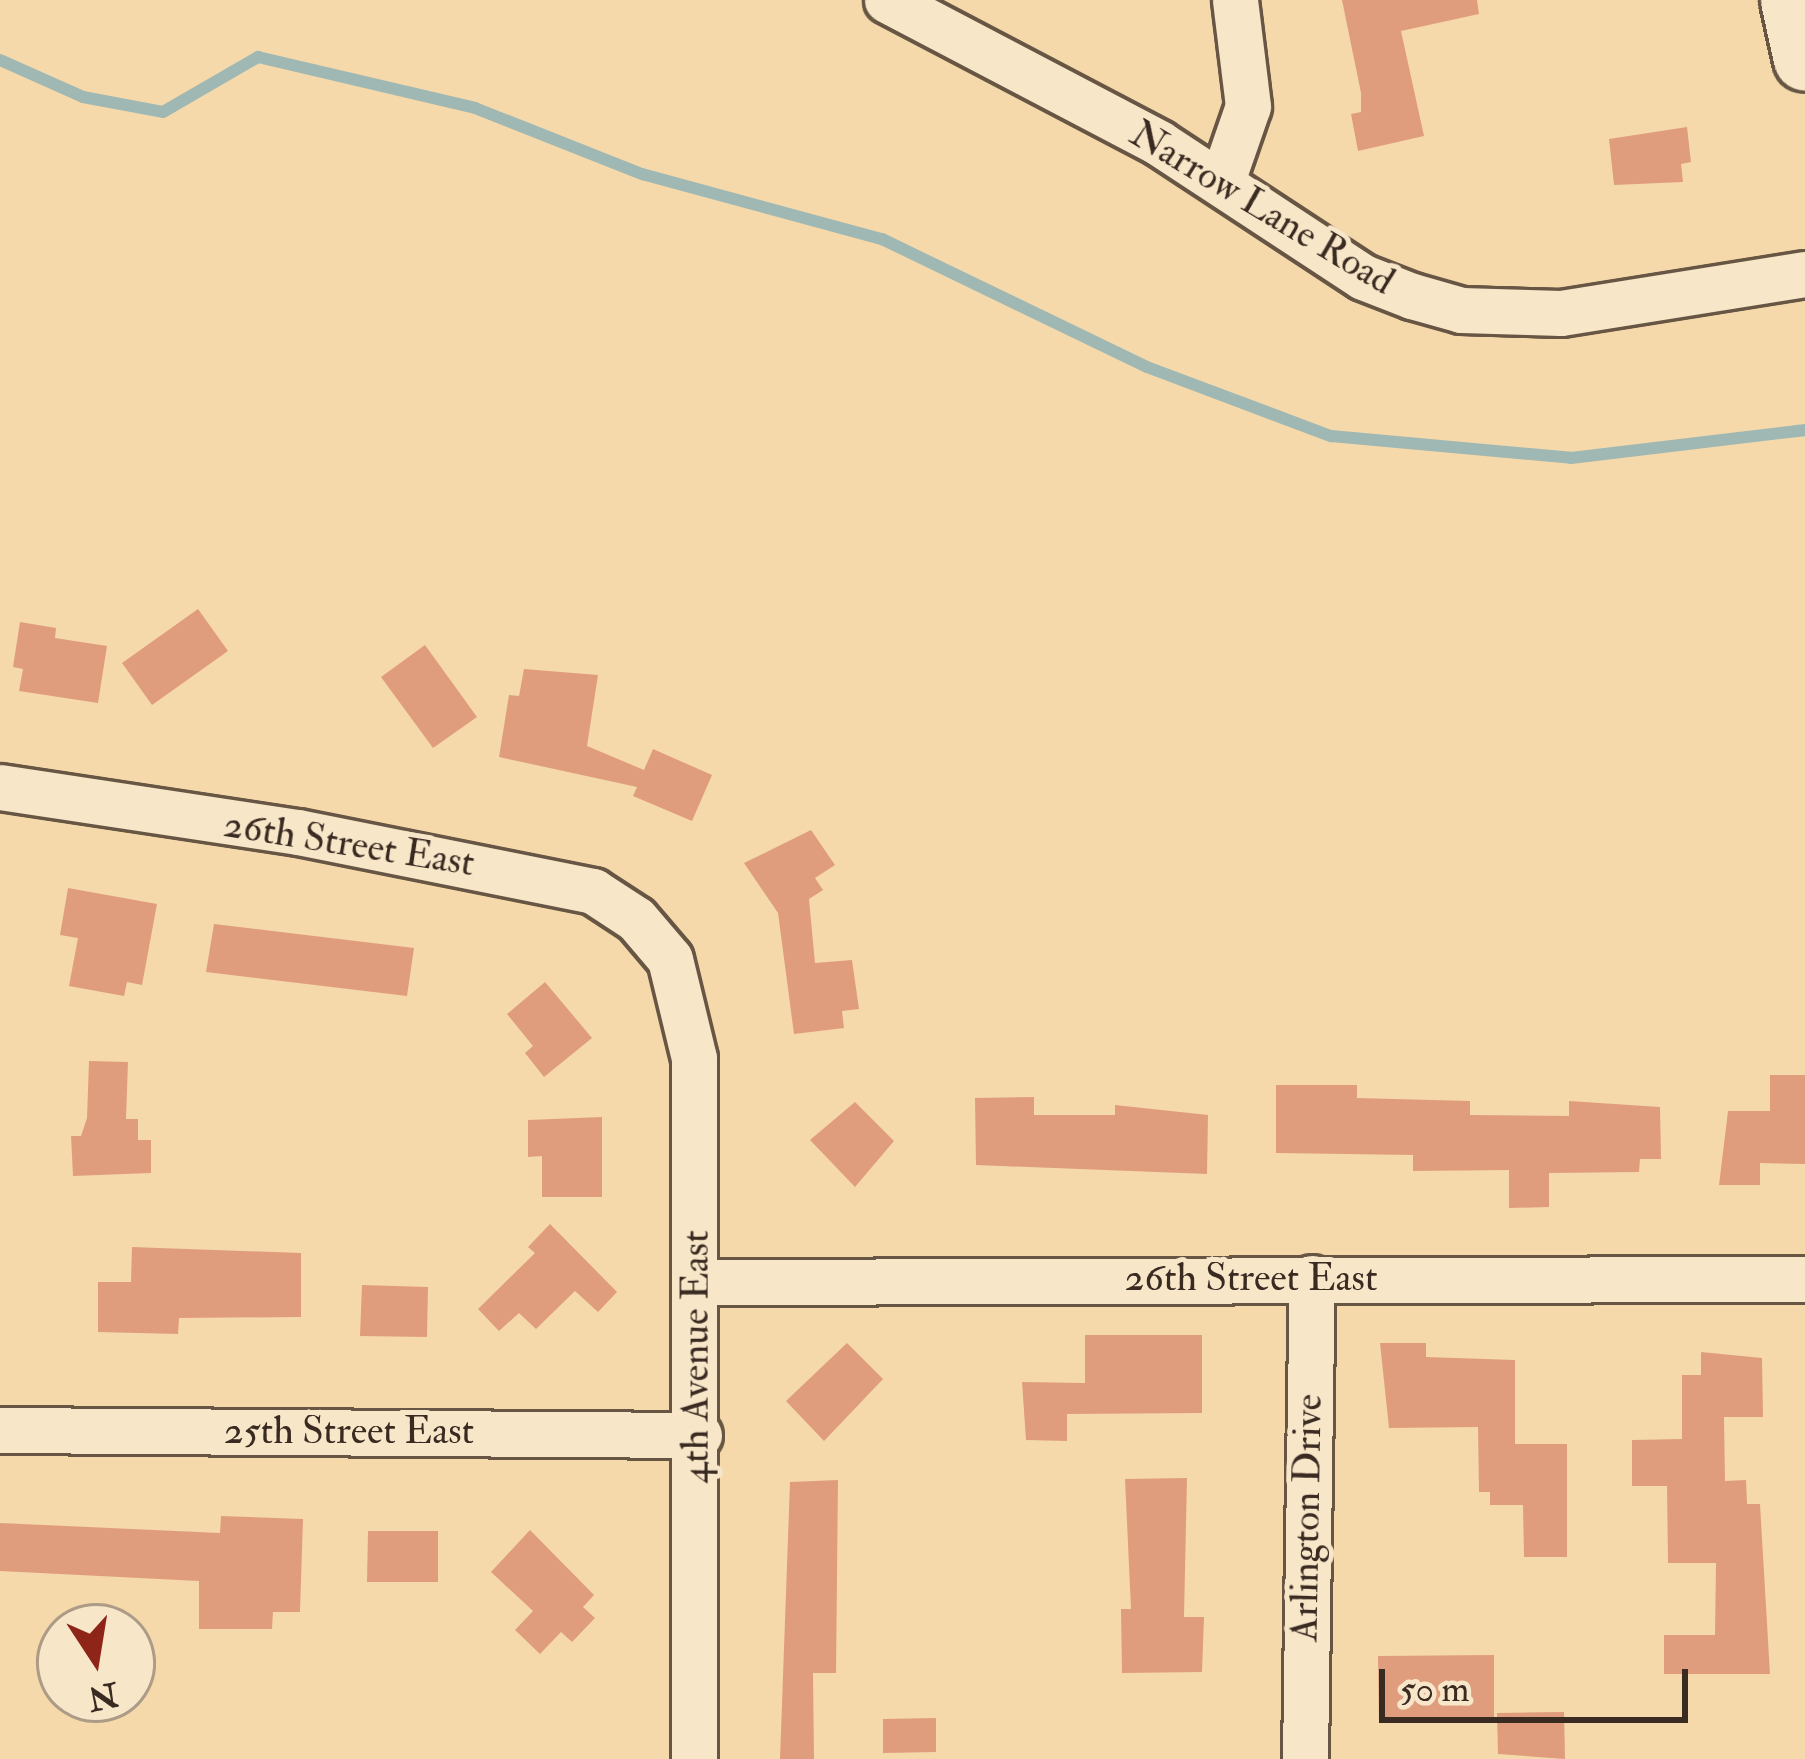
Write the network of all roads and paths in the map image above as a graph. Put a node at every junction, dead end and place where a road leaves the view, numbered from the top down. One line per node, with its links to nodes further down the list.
1 (887, 0): 5 (street, Narrow Lane Road)
2 (1235, 0): 5 (street)
3 (1792, 0): 4 (street)
4 (1805, 59)
5 (1222, 181): 6 (street, Narrow Lane Road)
6 (1805, 274)
7 (0, 787): 8 (street, 26th Street East)
8 (670, 959): 11 (street, 4th Avenue East)
9 (1312, 1278): 10 (street, 26th Street East); 11 (street, 26th Street East); 15 (street, Arlington Drive)
10 (1805, 1279)
11 (698, 1282): 13 (street, 4th Avenue East)
12 (0, 1430): 13 (street, 25th Street East)
13 (699, 1435): 14 (street, 4th Avenue East)
14 (694, 1759)
15 (1305, 1759)

